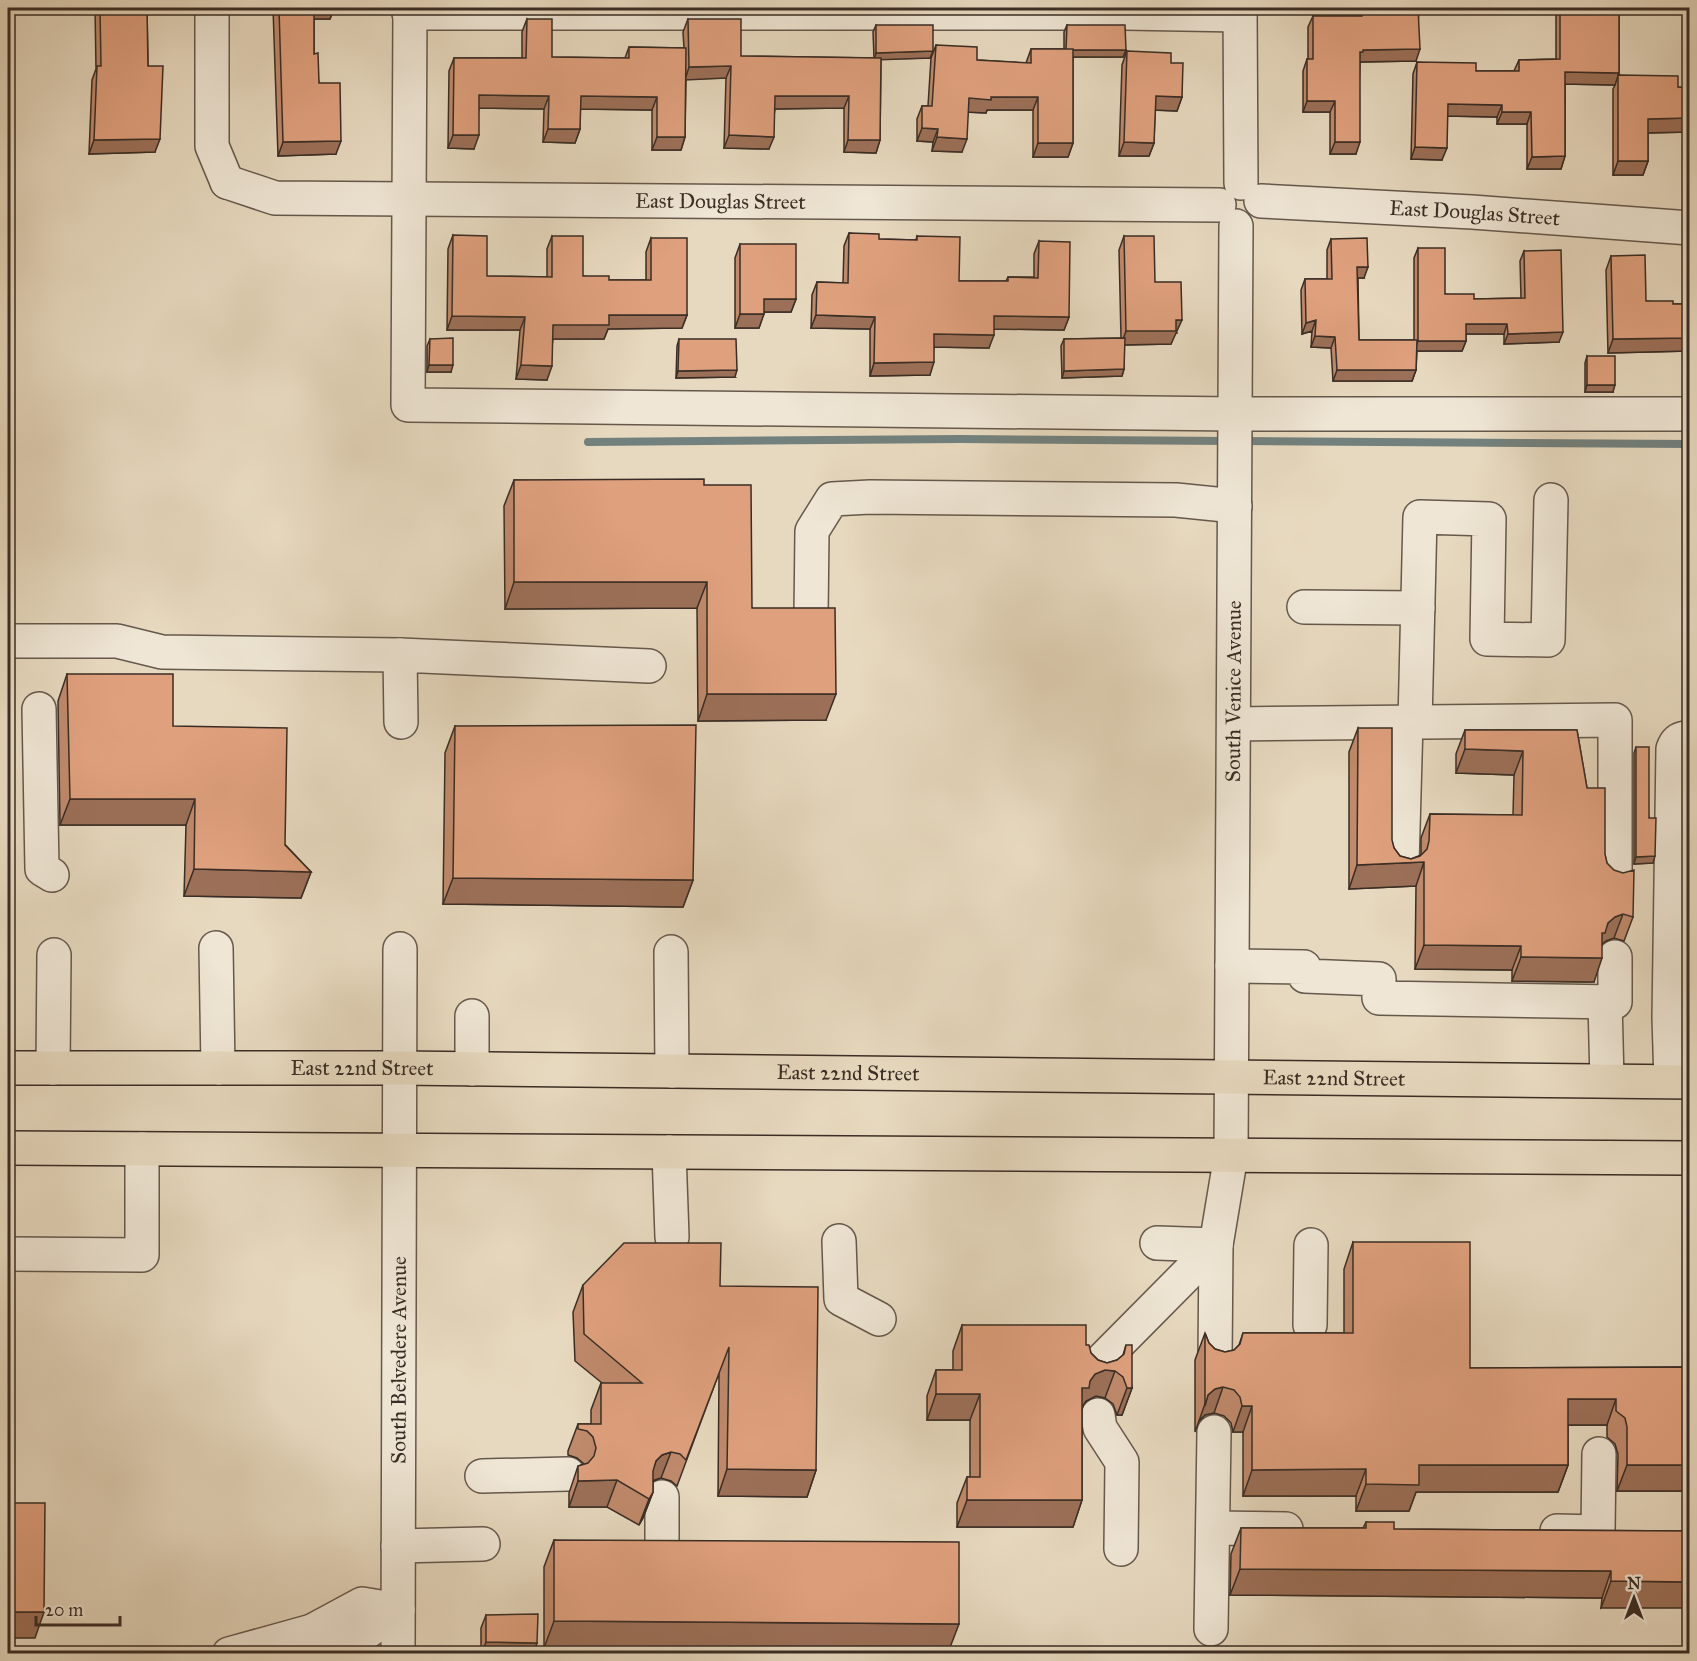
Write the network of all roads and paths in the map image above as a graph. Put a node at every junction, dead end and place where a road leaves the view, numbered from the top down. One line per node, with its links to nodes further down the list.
1 (212, 8): 4 (street, East Douglas Street)
2 (410, 10): 3 (street); 4 (street)
3 (1240, 11): 5 (street, South Venice Avenue)
4 (408, 200): 5 (street, East Douglas Street); 7 (street)
5 (1239, 204): 6 (street, East Douglas Street); 7 (street, South Venice Avenue)
6 (1689, 228)
7 (1235, 414): 8 (street); 10 (street, South Venice Avenue)
8 (1689, 414)
9 (1551, 500): 12 (street)
10 (1235, 506): 13 (street); 20 (street, South Venice Avenue)
11 (1305, 607): 12 (street)
12 (1418, 608): 19 (street)
13 (812, 616)
14 (8, 641): 15 (street)
15 (400, 655): 16 (street); 18 (street)
16 (649, 666)
17 (39, 710): 23 (street)
18 (401, 722)
19 (1411, 722): 20 (street); 22 (street); 24 (street)
20 (1234, 724): 30 (street, South Venice Avenue)
21 (1685, 738): 41 (street)
22 (1402, 864)
23 (52, 875)
24 (1615, 878)
25 (216, 948): 35 (street)
26 (400, 949): 36 (street, South Belvedere Avenue)
27 (671, 952): 38 (street)
28 (54, 955): 34 (street)
29 (1616, 957): 31 (street)
30 (1232, 966): 31 (street); 39 (street, South Venice Avenue)
31 (1605, 1002): 40 (street)
32 (472, 1016): 37 (street)
33 (8, 1068): 34 (main road, East 22nd Street)
34 (53, 1068): 35 (main road, East 22nd Street)
35 (218, 1068): 36 (main road, East 22nd Street)
36 (400, 1068): 37 (main road, East 22nd Street); 44 (street, South Belvedere Avenue)
37 (472, 1069): 38 (main road, East 22nd Street)
38 (672, 1071): 39 (main road, East 22nd Street)
39 (1232, 1076): 40 (main road, East 22nd Street); 46 (street, South Venice Avenue)
40 (1607, 1080): 41 (main road, East 22nd Street)
41 (1680, 1081)
42 (8, 1148): 43 (main road)
43 (142, 1149): 44 (main road); 53 (street)
44 (400, 1150): 45 (main road); 68 (street, South Belvedere Avenue)
45 (669, 1152): 46 (main road); 48 (street)
46 (1231, 1155): 47 (main road); 51 (street, South Venice Avenue)
47 (1689, 1158)
48 (672, 1237)
49 (839, 1241): 54 (street)
50 (1158, 1243): 51 (street)
51 (1216, 1245): 56 (street, South Venice Avenue); 57 (street)
52 (1311, 1245): 55 (street)
53 (8, 1254)
54 (879, 1320)
55 (1310, 1325)
56 (1215, 1360)
57 (1098, 1371)
58 (1098, 1414): 70 (street)
59 (1214, 1432): 64 (street)
60 (1599, 1454): 66 (street)
61 (568, 1474): 62 (street)
62 (482, 1476)
63 (662, 1497): 69 (street)
64 (1213, 1528): 65 (street); 72 (street)
65 (1316, 1529)
66 (1528, 1531)
67 (483, 1544): 68 (street)
68 (398, 1546): 71 (street, South Belvedere Avenue)
69 (663, 1547)
70 (1121, 1549)
71 (398, 1610): 73 (street); 74 (street, South Belvedere Avenue)
72 (1211, 1629)
73 (228, 1653)
74 (398, 1653)

